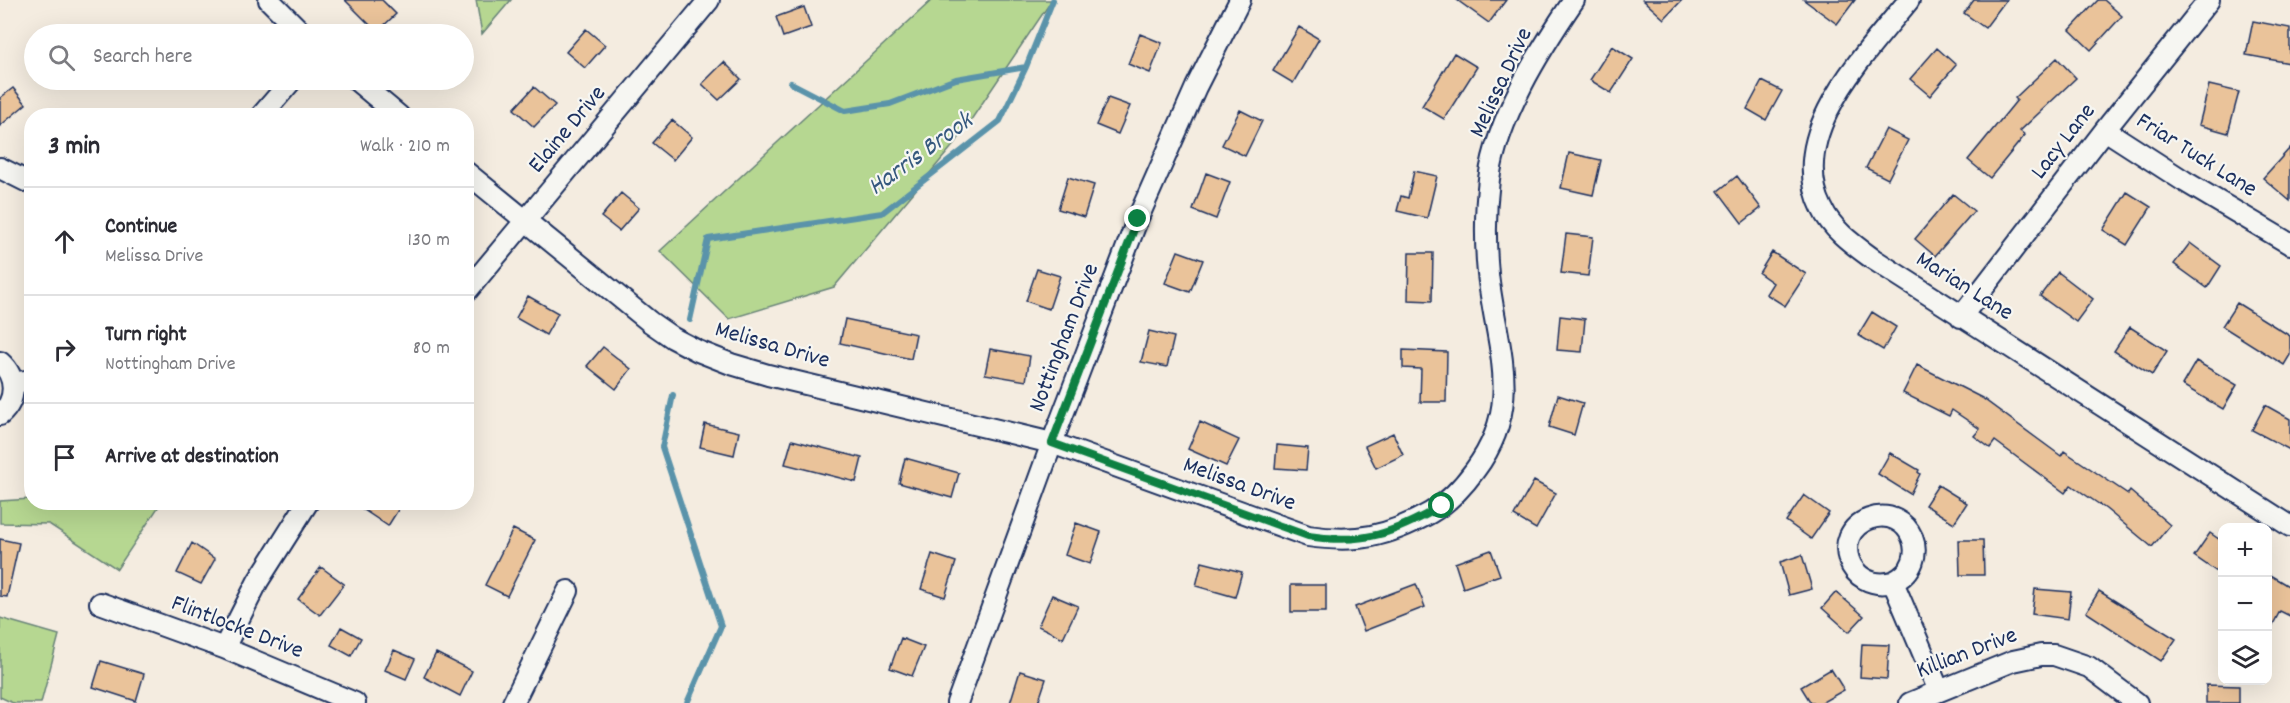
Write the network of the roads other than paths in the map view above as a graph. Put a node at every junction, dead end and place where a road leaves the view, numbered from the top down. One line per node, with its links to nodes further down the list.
1 (268, 0): 7 (street)
2 (709, 0): 16 (street, Elaine Drive)
3 (1240, 0): 23 (street, Nottingham Drive)
4 (1574, 0): 23 (street, Melissa Drive)
5 (1909, 0): 19 (street, Marian Lane)
6 (2209, 0): 12 (street, Lacy Lane)
7 (293, 24)
8 (283, 90): 10 (street)
9 (368, 90): 11 (street)
10 (268, 108)
11 (389, 108)
12 (2105, 130): 17 (street, Friar Tuck Lane); 19 (street, Lacy Lane)
13 (0, 168): 15 (street)
14 (474, 179): 16 (street, Melissa Drive)
15 (24, 180)
16 (526, 221): 18 (street, Elaine Drive); 23 (street, Melissa Drive)
17 (2290, 244)
18 (474, 283)
19 (1962, 317): 25 (street, Marian Lane)
20 (0, 362): 21 (street)
21 (22, 382): 22 (street)
22 (0, 415)
23 (1052, 443): 33 (street, Nottingham Drive)
24 (303, 510): 29 (street)
25 (2290, 526)
26 (1893, 582): 30 (street)
27 (568, 591): 32 (street)
28 (100, 603): 29 (street, Flintlocke Drive)
29 (224, 648): 31 (street, Flintlocke Drive)
30 (1939, 691): 34 (street, Killian Drive); 35 (street, Killian Drive)
31 (352, 702)
32 (513, 703)
33 (957, 703)
34 (1910, 703)
35 (2137, 703)

